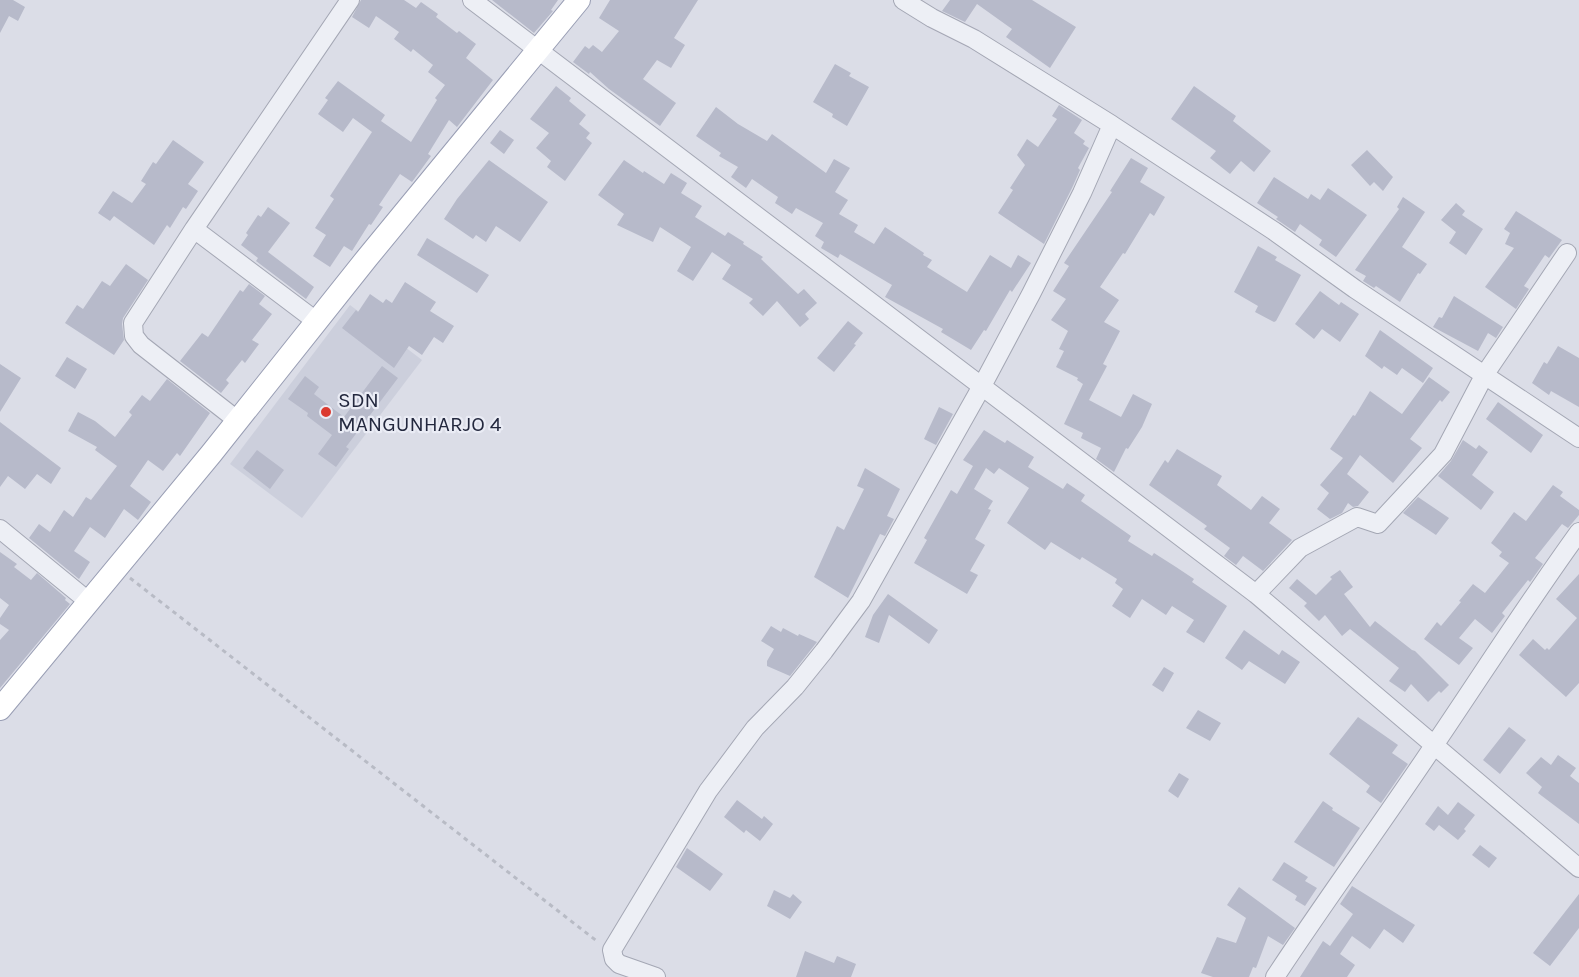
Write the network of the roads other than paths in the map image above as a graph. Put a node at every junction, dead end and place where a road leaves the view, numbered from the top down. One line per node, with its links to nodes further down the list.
1 (350, 0): 7 (street)
2 (472, 0): 5 (street)
3 (579, 0): 5 (main road)
4 (903, 0): 6 (street)
5 (538, 52): 9 (main road); 11 (street)
6 (1112, 125): 10 (street); 11 (street)
7 (194, 229): 9 (street); 12 (street)
8 (1567, 253): 10 (street)
9 (316, 321): 12 (main road)
10 (1485, 374): 13 (street); 16 (street)
11 (982, 386): 16 (street); 21 (street)
12 (237, 420): 17 (main road)
13 (1579, 438)
14 (0, 529): 17 (street)
15 (1579, 532): 19 (street)
16 (1256, 594): 19 (street)
17 (88, 601): 18 (main road)
18 (0, 709)
19 (1434, 746): 20 (street); 22 (street)
20 (1579, 868)
21 (656, 977)
22 (1275, 977)

